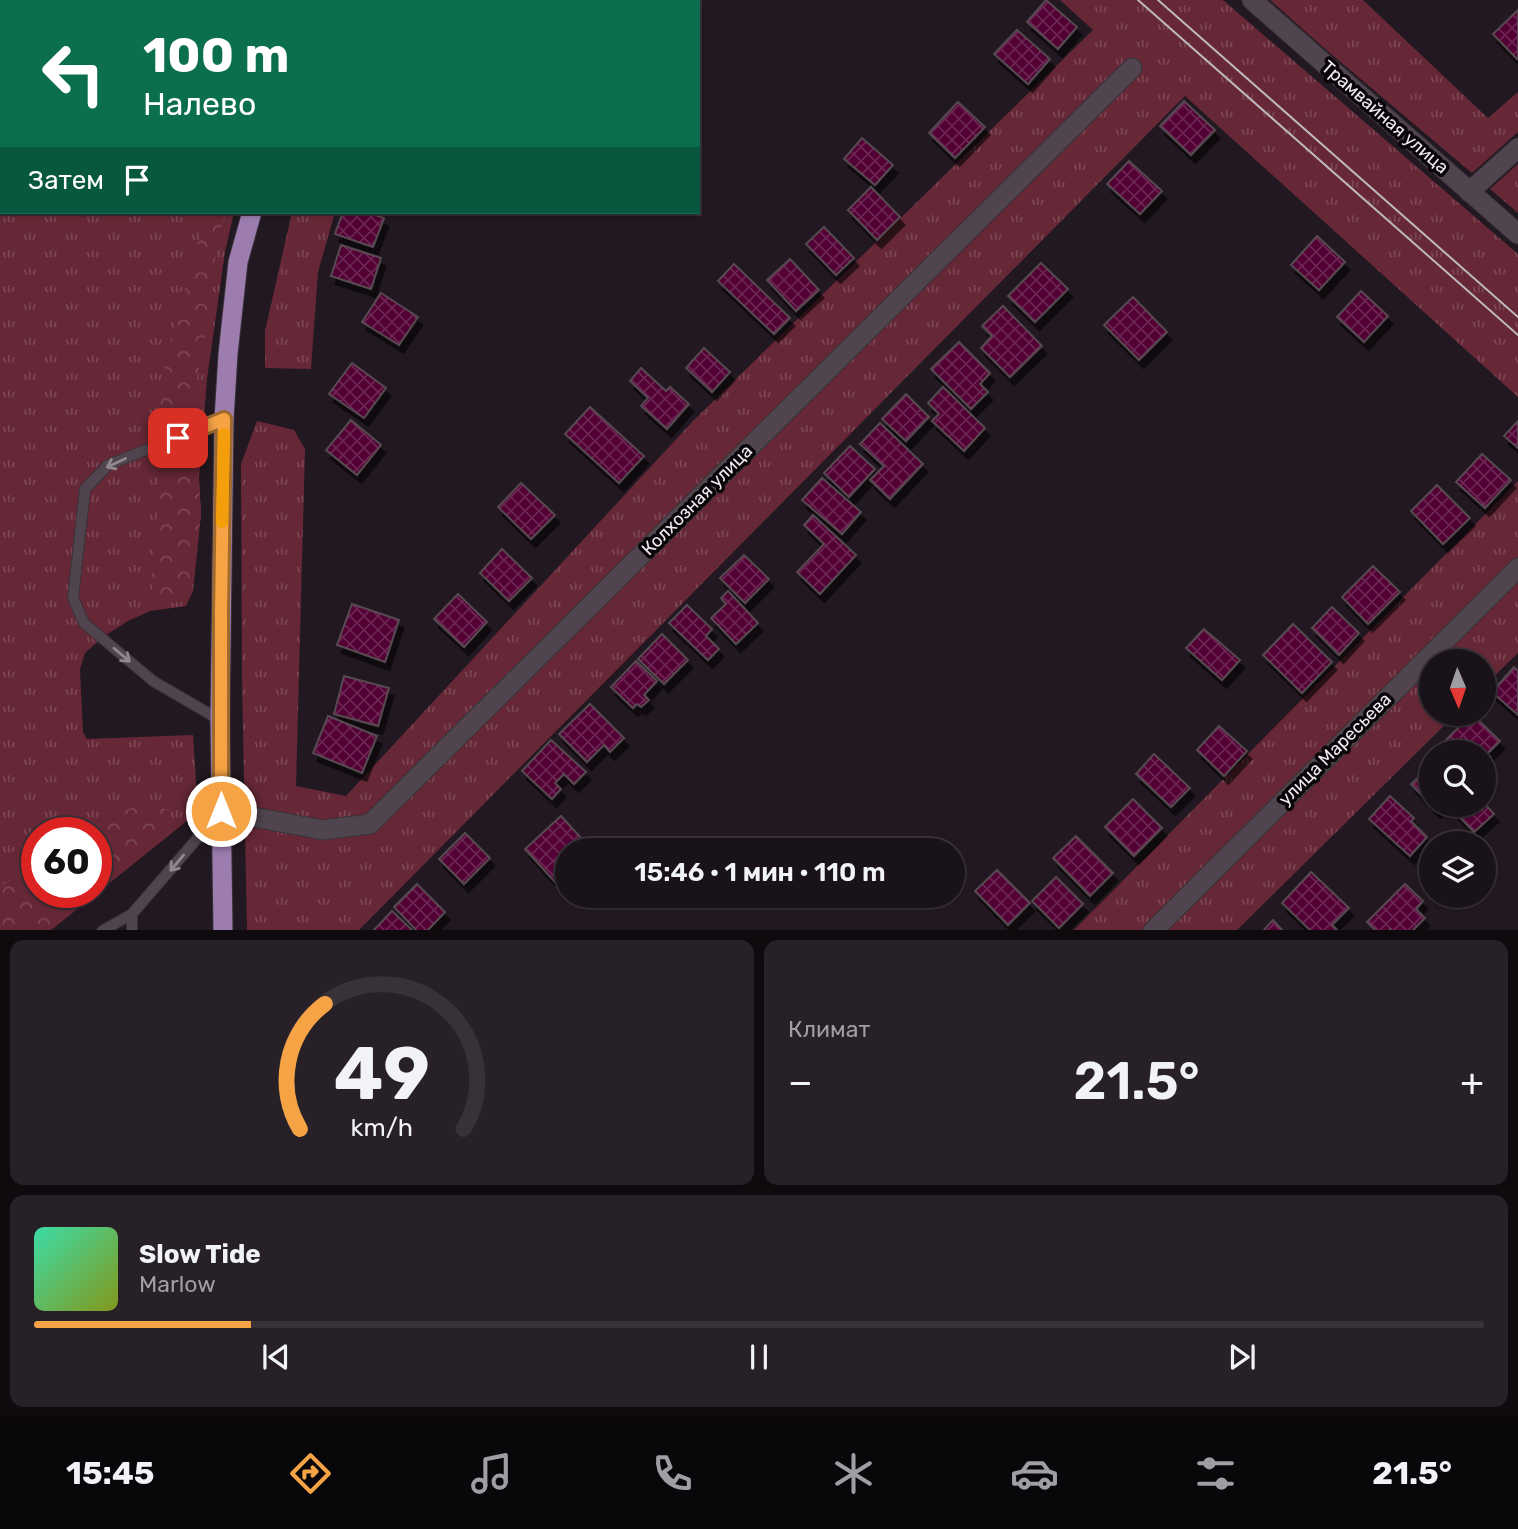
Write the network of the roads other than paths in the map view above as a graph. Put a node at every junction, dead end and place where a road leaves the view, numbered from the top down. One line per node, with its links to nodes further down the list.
1 (1252, 0): 4 (street, Трамвайная улица)
2 (1132, 68): 10 (street, Колхозная улица)
3 (1518, 148): 4 (street)
4 (1469, 192): 6 (street, Трамвайная улица)
5 (251, 214): 7 (main road)
6 (1518, 234)
7 (224, 419): 9 (main road); 9 (lane, one-way to 9)
8 (1518, 568): 17 (street, улица Маресьева)
9 (220, 720): 10 (main road)
10 (221, 811): 11 (lane, one-way to 11); 16 (main road)
11 (132, 915): 12 (lane); 13 (lane); 14 (lane); 15 (lane)
12 (102, 930)
13 (112, 930)
14 (124, 930)
15 (132, 930)
16 (223, 930)
17 (1153, 930)

